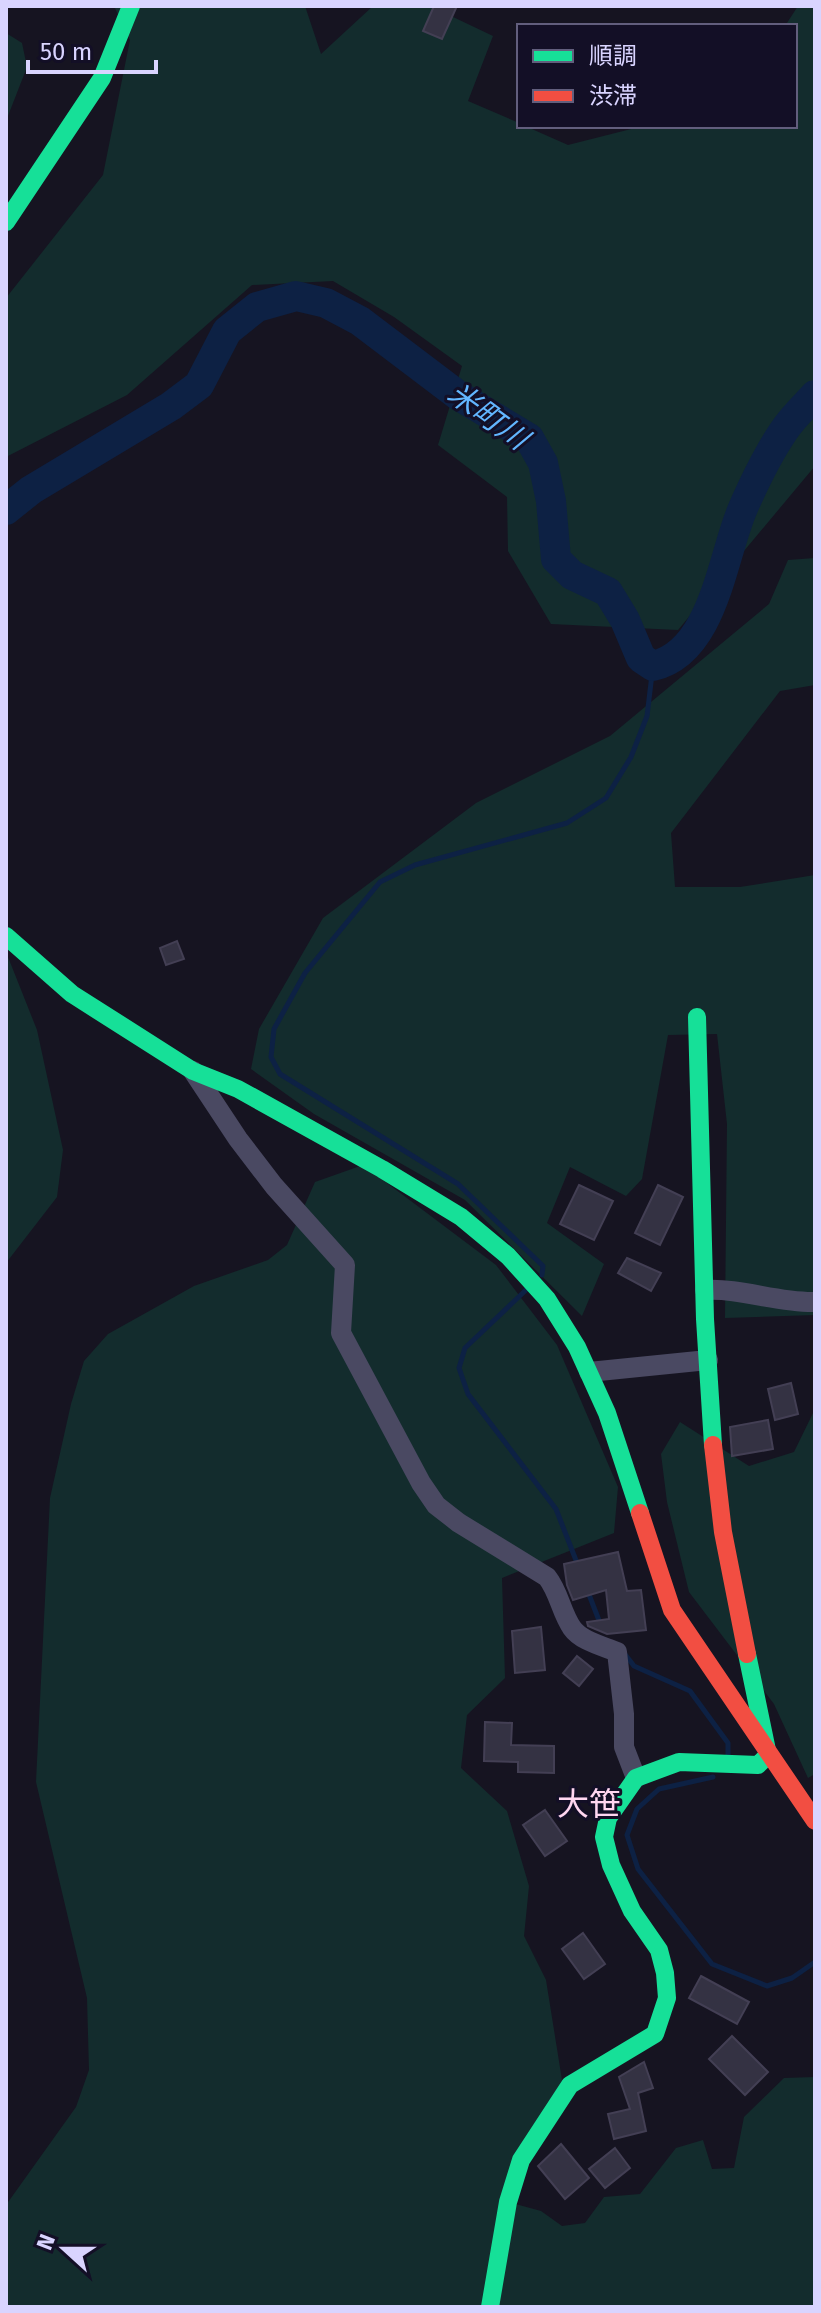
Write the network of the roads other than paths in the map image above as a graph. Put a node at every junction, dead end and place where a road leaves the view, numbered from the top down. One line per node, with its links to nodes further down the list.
1 (131, 6): 2 (street)
2 (6, 222)
3 (6, 936): 5 (street)
4 (697, 1017): 6 (street)
5 (193, 1071): 9 (street); 11 (street)
6 (705, 1290): 7 (street); 8 (street)
7 (815, 1302)
8 (708, 1360): 9 (street); 10 (street)
9 (589, 1372): 10 (street)
10 (763, 1760): 11 (street); 12 (street)
11 (636, 1778): 13 (street)
12 (815, 1821)
13 (490, 2307)

